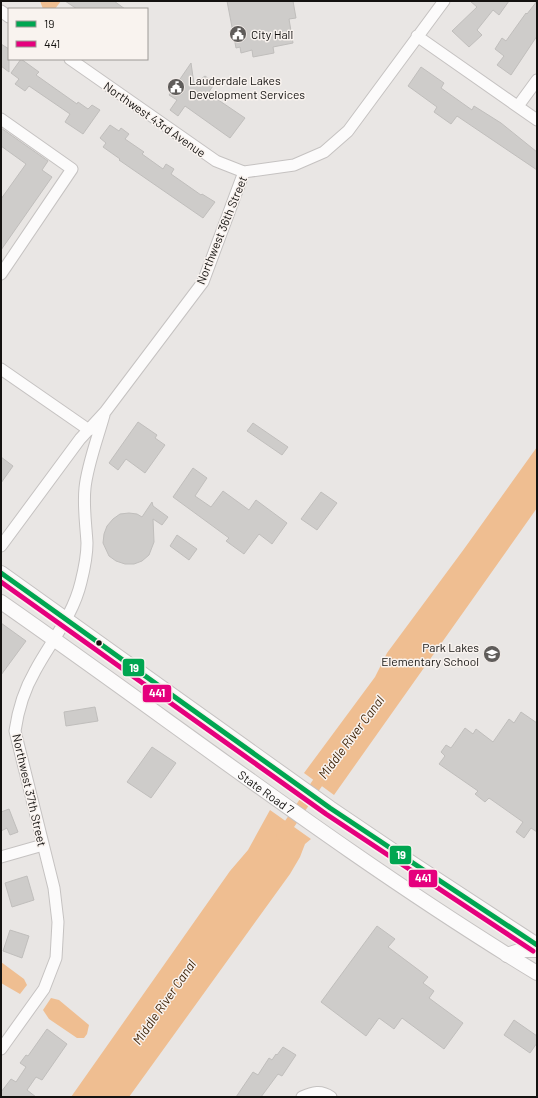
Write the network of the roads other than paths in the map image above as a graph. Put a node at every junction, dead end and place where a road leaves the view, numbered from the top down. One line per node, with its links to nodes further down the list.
1 (444, 1): 2 (street, Northwest 36th Street)
2 (417, 36): 5 (street); 8 (street, Northwest 36th Street)
3 (71, 60): 8 (street, Northwest 43rd Avenue)
4 (537, 80): 5 (street)
5 (518, 106): 7 (street)
6 (1, 118): 9 (street)
7 (537, 120)
8 (244, 172): 11 (street, Northwest 36th Street)
9 (1, 274)
10 (1, 369): 12 (street)
11 (105, 412): 12 (street, Northwest 36th Street); 16 (street, Northwest 37th Street)
12 (89, 430): 13 (street, Northwest 36th Street)
13 (1, 546)
14 (1, 573): 16 (main road, State Road 7)
15 (1, 602): 17 (main road, State Road 7)
16 (66, 620): 17 (street, Northwest 37th Street); 20 (main road, State Road 7)
17 (55, 639): 18 (street, Northwest 37th Street); 22 (main road, State Road 7)
18 (43, 846): 19 (street); 24 (street, Northwest 37th Street)
19 (1, 857)
20 (537, 945)
21 (537, 950): 22 (main road)
22 (507, 955): 23 (main road, State Road 7)
23 (537, 973)
24 (1, 1049)
25 (302, 1097): 26 (street)
26 (331, 1097)

